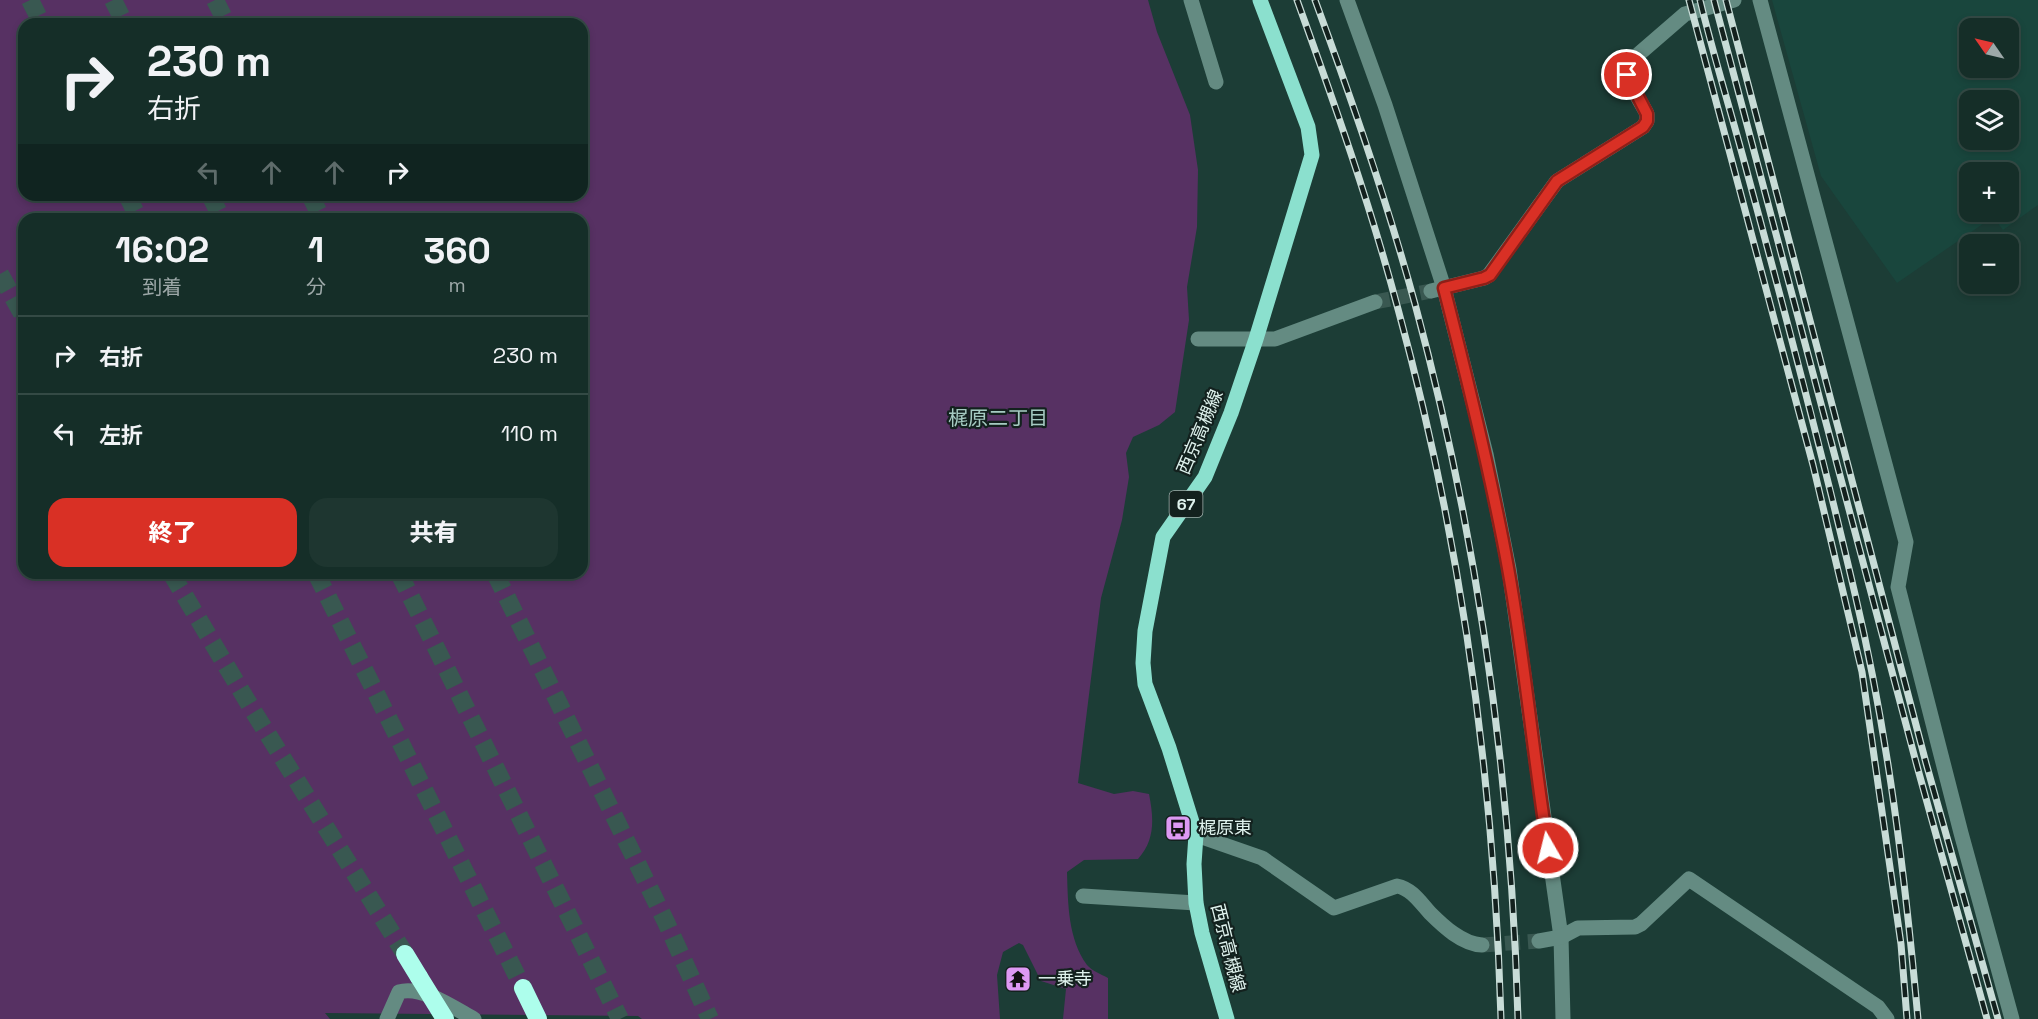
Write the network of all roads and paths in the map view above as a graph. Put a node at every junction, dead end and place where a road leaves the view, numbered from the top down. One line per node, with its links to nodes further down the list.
1 (1191, 0): 6 (street)
2 (1260, 0): 10 (main road, 西京高槻線 / 67)
3 (1347, 0): 7 (street)
4 (1734, 0): 7 (street)
5 (1760, 0): 26 (street)
6 (1216, 82)
7 (1437, 290): 14 (street)
8 (1375, 302): 10 (street)
9 (1198, 339): 10 (street)
10 (1256, 339): 11 (main road, 西京高槻線 / 67)
11 (1196, 835): 13 (main road, 西京高槻線 / 67); 16 (street)
12 (1083, 896): 13 (street)
13 (1196, 903): 24 (main road, 西京高槻線 / 67)
14 (1561, 937): 15 (street); 19 (street); 25 (street)
15 (1539, 941)
16 (1482, 945)
17 (405, 954): 21 (highway, bridge)
18 (523, 988): 23 (highway)
19 (1885, 1018)
20 (387, 1019): 22 (street)
21 (445, 1019)
22 (474, 1019)
23 (538, 1019)
24 (1227, 1019)
25 (1563, 1019)
26 (2012, 1019)

